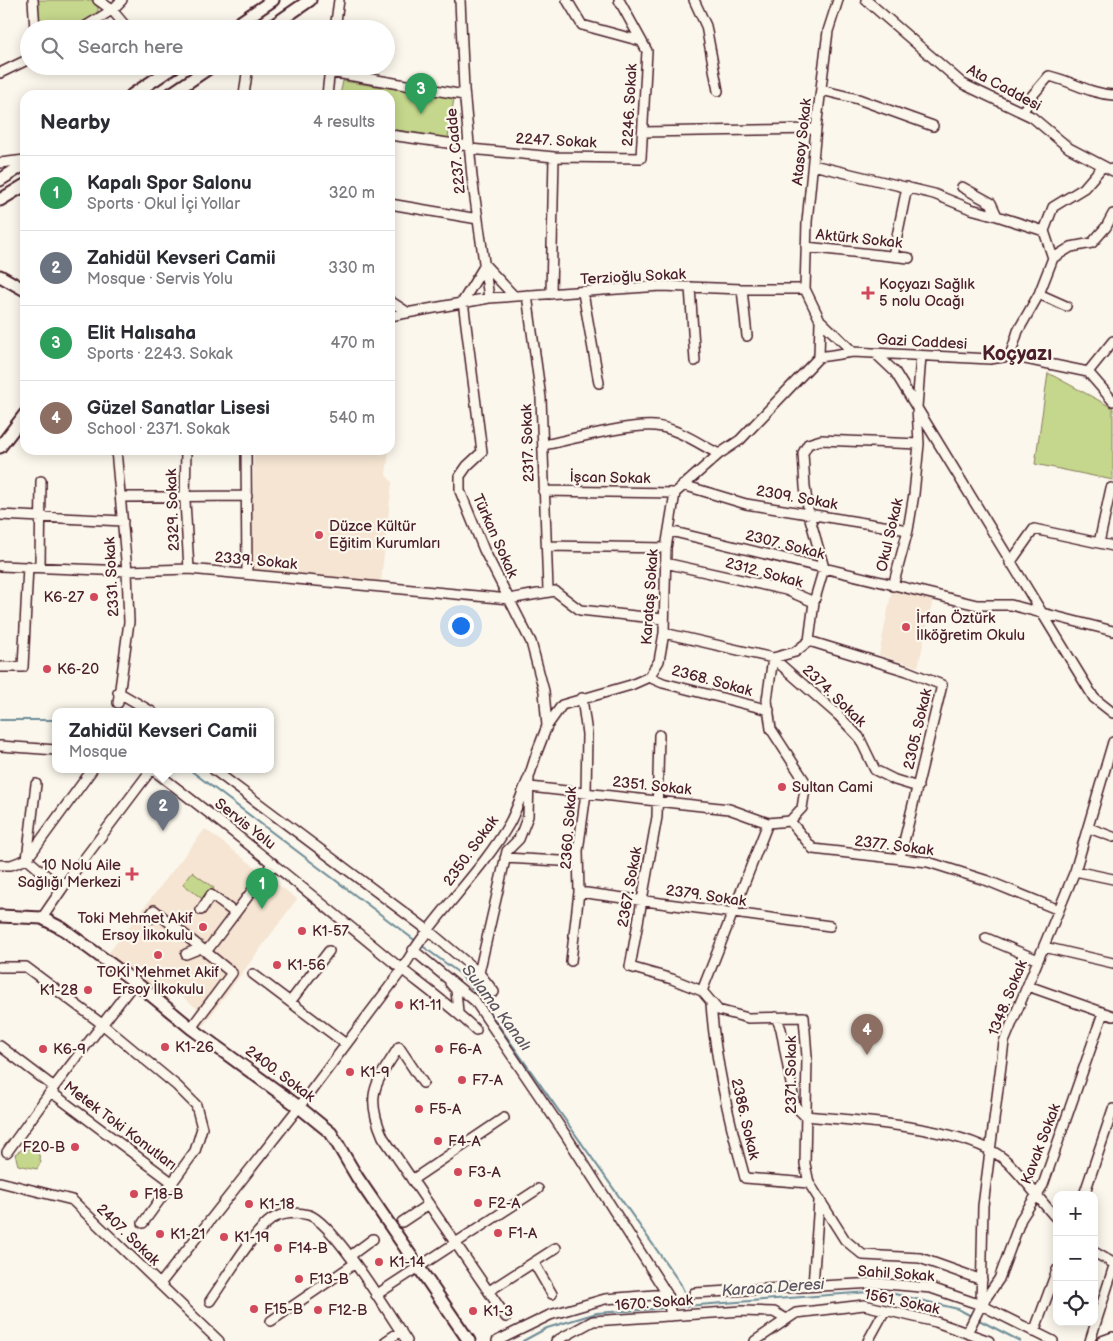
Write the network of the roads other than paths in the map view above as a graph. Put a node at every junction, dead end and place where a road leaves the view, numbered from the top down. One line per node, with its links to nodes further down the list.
1 (33, 0): 14 (street)
2 (98, 0): 13 (street)
3 (122, 0): 13 (street)
4 (273, 0): 17 (main road)
5 (310, 0): 18 (main road)
6 (339, 0): 19 (street)
7 (460, 0): 34 (street, 2237. Cadde)
8 (568, 0): 20 (street)
9 (619, 0): 20 (street, 2246. Sokak)
10 (694, 0): 33 (street)
11 (838, 0): 32 (street, Atasoy Sokak)
12 (866, 0): 36 (street, Ata Caddesi)
13 (112, 10): 15 (street); 16 (street)
14 (34, 20)
15 (96, 20)
16 (120, 20)
17 (243, 20)
18 (281, 20)
19 (336, 20)
20 (642, 41): 39 (street, 2246. Sokak)
21 (20, 63): 22 (street)
22 (0, 73)
23 (158, 75): 28 (main road)
24 (199, 75): 29 (main road)
25 (247, 75): 30 (street)
26 (329, 75): 31 (street)
27 (361, 75): 34 (street)
28 (138, 90)
29 (176, 90)
30 (245, 90)
31 (328, 90)
32 (821, 90): 37 (street); 38 (street, Atasoy Sokak)
33 (718, 91)
34 (464, 95): 41 (street, 2237. Cadde)
35 (1113, 95): 36 (street)
36 (1023, 112): 47 (street, Ata Caddesi)
37 (934, 126)
38 (816, 129): 39 (street); 46 (street, Atasoy Sokak)
39 (643, 132): 43 (street, 2246. Sokak)
40 (395, 136): 41 (street, 2247. Sokak)
41 (469, 148): 42 (street, 2247. Sokak); 58 (street, 2237. Cadde)
42 (554, 157): 43 (street, 2247. Sokak); 71 (street)
43 (641, 158)
44 (20, 161): 45 (street)
45 (0, 163)
46 (813, 165): 51 (street); 60 (street, Atasoy Sokak)
47 (1103, 166): 49 (street, Ata Caddesi); 59 (street)
48 (20, 167): 50 (main road)
49 (1113, 171)
50 (0, 180)
51 (907, 187): 57 (street); 61 (street)
52 (962, 187): 57 (street)
53 (20, 188): 54 (main road)
54 (0, 200)
55 (395, 205): 58 (street)
56 (1113, 214): 63 (street)
57 (997, 216): 59 (street)
58 (478, 219): 64 (street, 2237. Cadde)
59 (1044, 231): 63 (street)
60 (806, 247): 61 (street, Aktürk Sokak); 69 (street, Atasoy Sokak)
61 (893, 256): 62 (street, Aktürk Sokak)
62 (909, 258)
63 (1053, 258): 72 (street)
64 (484, 265): 74 (street); 75 (street, 2237. Cadde); 76 (street)
65 (0, 276): 66 (main road)
66 (20, 287)
67 (690, 287): 68 (street, Terzioğlu Sokak); 70 (street, Terzioğlu Sokak); 89 (street)
68 (742, 289): 69 (street, Terzioğlu Sokak); 82 (street)
69 (805, 289): 81 (street)
70 (583, 293): 71 (street, Terzioğlu Sokak); 91 (street)
71 (551, 294): 73 (street, Terzioğlu Sokak)
72 (1039, 294): 78 (street); 87 (street)
73 (527, 295): 74 (street, Terzioğlu Sokak); 96 (street, 2317. Sokak)
74 (514, 296): 75 (street, Terzioğlu Sokak)
75 (489, 298): 76 (street, Terzioğlu Sokak)
76 (463, 301): 79 (street, Terzioğlu Sokak); 131 (street, Türkan Sokak)
77 (395, 304): 79 (street)
78 (1066, 306)
79 (407, 312): 80 (street, Terzioğlu Sokak)
80 (395, 315)
81 (820, 320): 84 (street); 88 (street)
82 (747, 336)
83 (1113, 341): 90 (street)
84 (853, 352): 85 (street, Gazi Caddesi); 88 (street, Gazi Caddesi)
85 (875, 353): 86 (street, Gazi Caddesi); 93 (street)
86 (921, 356): 87 (street, Gazi Caddesi); 93 (street, Okul Sokak)
87 (1010, 356): 90 (street, Gazi Caddesi)
88 (820, 357): 98 (street)
89 (696, 361)
90 (1088, 372): 92 (street)
91 (600, 383)
92 (1113, 401)
93 (917, 407): 95 (street, Okul Sokak); 121 (street)
94 (20, 423): 97 (main road)
95 (919, 444): 110 (street); 114 (street, Okul Sokak)
96 (544, 445): 98 (street); 105 (street, 2317. Sokak)
97 (0, 447)
98 (718, 454): 103 (street)
99 (117, 455): 109 (street, 2331. Sokak)
100 (186, 455): 107 (street, 2329. Sokak)
101 (246, 455): 108 (street)
102 (41, 481): 112 (street)
103 (684, 485): 106 (street); 110 (street, 2309. Sokak)
104 (1110, 488): 116 (street)
105 (543, 491): 106 (street, İşcan Sokak); 117 (street, 2317. Sokak)
106 (675, 493): 115 (street, Karataş Sokak)
107 (185, 496): 108 (street); 109 (street); 126 (street, 2329. Sokak)
108 (247, 496): 128 (street)
109 (121, 497): 113 (street, 2331. Sokak)
110 (809, 514): 114 (street, 2309. Sokak); 125 (street)
111 (0, 515): 112 (street)
112 (42, 518): 113 (street); 124 (street)
113 (123, 521): 127 (street, 2331. Sokak)
114 (908, 530): 129 (street, Okul Sokak)
115 (670, 531): 119 (street, Karataş Sokak); 125 (street, 2307. Sokak)
116 (1099, 543): 118 (street); 121 (street)
117 (548, 546): 119 (street); 130 (street, 2317. Sokak)
118 (1113, 546)
119 (666, 548): 120 (street, Karataş Sokak)
120 (665, 563): 132 (street, 2312. Sokak); 134 (street, Karataş Sokak)
121 (1010, 563): 133 (street)
122 (0, 566): 123 (street, 2339. Sokak)
123 (28, 566): 124 (street, 2339. Sokak); 139 (street)
124 (40, 568): 127 (street, 2339. Sokak)
125 (824, 568): 129 (street, 2307. Sokak); 132 (street)
126 (189, 569): 127 (street, 2339. Sokak); 128 (street, 2339. Sokak)
127 (127, 571): 141 (street, 2331. Sokak)
128 (247, 574): 131 (street, 2339. Sokak)
129 (893, 586): 133 (street, Okul Sokak)
130 (548, 590): 131 (street, Türkan Sokak); 134 (street)
131 (509, 599): 148 (street)
132 (814, 602): 137 (street, 2312. Sokak)
133 (1040, 612): 135 (street, Okul Sokak); 147 (street)
134 (663, 619): 136 (street, Karataş Sokak)
135 (1113, 631)
136 (664, 633): 138 (street); 140 (street, Karataş Sokak)
137 (809, 641): 138 (street); 160 (street, 2305. Sokak)
138 (773, 658): 146 (street); 160 (street, 2374. Sokak)
139 (0, 667)
140 (649, 677): 142 (street); 146 (street, 2368. Sokak)
141 (121, 694): 143 (street, 2331. Sokak); 144 (street); 145 (street)
142 (582, 698): 148 (street); 161 (street, 2360. Sokak)
143 (118, 703)
144 (136, 708)
145 (145, 708)
146 (769, 710): 163 (street)
147 (1113, 713)
148 (547, 726): 157 (street)
149 (659, 735): 162 (street, 2367. Sokak)
150 (1113, 742): 165 (street, 1348. Sokak)
151 (0, 746): 152 (street)
152 (52, 750)
153 (90, 773): 169 (street)
154 (150, 773): 175 (street)
155 (156, 773): 170 (street, Servis Yolu)
156 (218, 773): 186 (street)
157 (529, 778): 159 (street); 186 (street, 2350. Sokak)
158 (36, 784): 169 (street)
159 (530, 787): 161 (street, 2351. Sokak); 167 (street)
160 (918, 787): 168 (street, 2305. Sokak)
161 (586, 793): 162 (street, 2351. Sokak); 171 (street, 2360. Sokak)
162 (656, 799): 164 (street, 2351. Sokak); 177 (street, 2367. Sokak)
163 (790, 821): 164 (street); 168 (street, 2377. Sokak)
164 (768, 823): 181 (street)
165 (1089, 828): 166 (street); 173 (street, 1348. Sokak)
166 (1113, 837)
167 (505, 858): 171 (street); 198 (street)
168 (900, 858): 179 (street, 2377. Sokak)
169 (27, 859): 172 (street); 175 (street)
170 (273, 862): 180 (street); 197 (street, Servis Yolu)
171 (578, 862): 176 (street, 2360. Sokak)
172 (0, 865)
173 (1075, 871): 174 (street); 179 (street, 1348. Sokak)
174 (1113, 879)
175 (62, 889): 183 (street)
176 (579, 892): 177 (street, 2379. Sokak); 194 (street, 2360. Sokak)
177 (641, 900): 181 (street, 2379. Sokak); 202 (street, 2367. Sokak)
178 (201, 910): 180 (street)
179 (1059, 910): 188 (street, 1348. Sokak)
180 (235, 912): 189 (street)
181 (731, 914): 185 (street, 2379. Sokak); 202 (street)
182 (0, 916): 183 (main road, 2400. Sokak)
183 (42, 918): 200 (main road, 2400. Sokak)
184 (153, 918): 189 (street)
185 (830, 926)
186 (427, 933): 191 (street, 2350. Sokak); 198 (street)
187 (986, 938): 193 (street)
188 (1044, 946): 193 (street, 1348. Sokak); 195 (street)
189 (203, 950): 192 (street); 211 (street)
190 (329, 951): 204 (street)
191 (413, 951): 197 (street, 2350. Sokak); 206 (street); 251 (street)
192 (186, 954)
193 (1038, 960): 201 (street, 1348. Sokak)
194 (571, 961)
195 (1113, 963)
196 (0, 967): 210 (street, Metek Toki Konutları)
197 (402, 970): 206 (street, Servis Yolu); 213 (street, 2350. Sokak)
198 (479, 973): 203 (street)
199 (253, 974): 204 (street)
200 (135, 982): 210 (street, Metek Toki Konutları); 211 (main road, 2400. Sokak)
201 (1028, 986): 207 (street); 221 (street, 1348. Sokak)
202 (702, 991): 205 (street, 2371. Sokak)
203 (494, 992)
204 (290, 1002): 213 (street)
205 (711, 1002): 209 (street, 2371. Sokak); 226 (street, 2386. Sokak)
206 (458, 1013): 212 (street, Servis Yolu)
207 (1103, 1013): 208 (street); 229 (street, Kavak Sokak)
208 (1113, 1016)
209 (776, 1017): 219 (street); 219 (street, 2371. Sokak)
210 (102, 1024): 216 (street, Metek Toki Konutları); 225 (street, Metek Toki Konutları)
211 (191, 1028): 217 (main road, 2400. Sokak)
212 (476, 1030)
213 (346, 1044): 217 (street, 2350. Sokak)
214 (0, 1046): 216 (street, Metek Toki Konutları)
215 (423, 1083): 223 (street)
216 (52, 1089): 222 (street, Metek Toki Konutları); 225 (street, Metek Toki Konutları)
217 (299, 1107): 242 (main road, 2400. Sokak); 246 (street, 2350. Sokak)
218 (1113, 1109): 228 (street)
219 (805, 1116): 221 (street); 226 (street, 2371. Sokak)
220 (504, 1118): 223 (street)
221 (990, 1150): 229 (street); 244 (street, 1348. Sokak)
222 (7, 1152)
223 (412, 1180): 231 (street)
224 (0, 1182): 246 (street, 2407. Sokak)
225 (173, 1183): 234 (street, Metek Toki Konutları)
226 (808, 1183): 230 (street, 2371. Sokak)
227 (538, 1189): 236 (street)
228 (1085, 1191)
229 (1036, 1196): 232 (street); 254 (street, Kavak Sokak)
230 (819, 1201): 244 (street, 2371. Sokak); 247 (street)
231 (429, 1204): 233 (street); 236 (street)
232 (1053, 1215)
233 (402, 1222)
234 (143, 1223)
235 (373, 1239): 239 (street)
236 (455, 1243): 242 (street); 248 (street)
237 (556, 1248): 240 (street)
238 (1098, 1254): 241 (street)
239 (352, 1260): 252 (street); 253 (street); 259 (street)
240 (534, 1263): 248 (street); 250 (street)
241 (1113, 1263)
242 (419, 1267): 252 (street); 268 (main road, 2400. Sokak)
243 (1113, 1269): 274 (street)
244 (982, 1280): 254 (street, 1348. Sokak)
245 (1053, 1281): 261 (street)
246 (160, 1284): 265 (street, 2407. Sokak)
247 (813, 1286): 249 (street, Sahil Sokak); 254 (street, Sahil Sokak)
248 (489, 1291): 257 (street)
249 (694, 1293)
250 (552, 1294)
251 (667, 1294): 256 (street); 269 (street)
252 (376, 1295): 260 (street)
253 (210, 1301)
254 (981, 1306): 261 (street, Sahil Sokak); 262 (street, Kavak Sokak)
255 (885, 1310): 258 (street, 1561. Sokak); 262 (street, 1561. Sokak); 271 (street)
256 (671, 1316): 258 (street, 1670. Sokak); 264 (street, 1670. Sokak)
257 (506, 1317)
258 (786, 1319): 270 (street, 1561. Sokak)
259 (271, 1321)
260 (400, 1331): 266 (street); 267 (street)
261 (1034, 1332): 273 (street, Sahil Sokak)
262 (967, 1333): 272 (street, 1561. Sokak)
263 (1113, 1337): 275 (street)
264 (562, 1340)
265 (219, 1341)
266 (386, 1341)
267 (407, 1341)
268 (469, 1341)
269 (497, 1341)
270 (755, 1341)
271 (868, 1341)
272 (988, 1341)
273 (1053, 1341)
274 (1090, 1341)
275 (1102, 1341)

